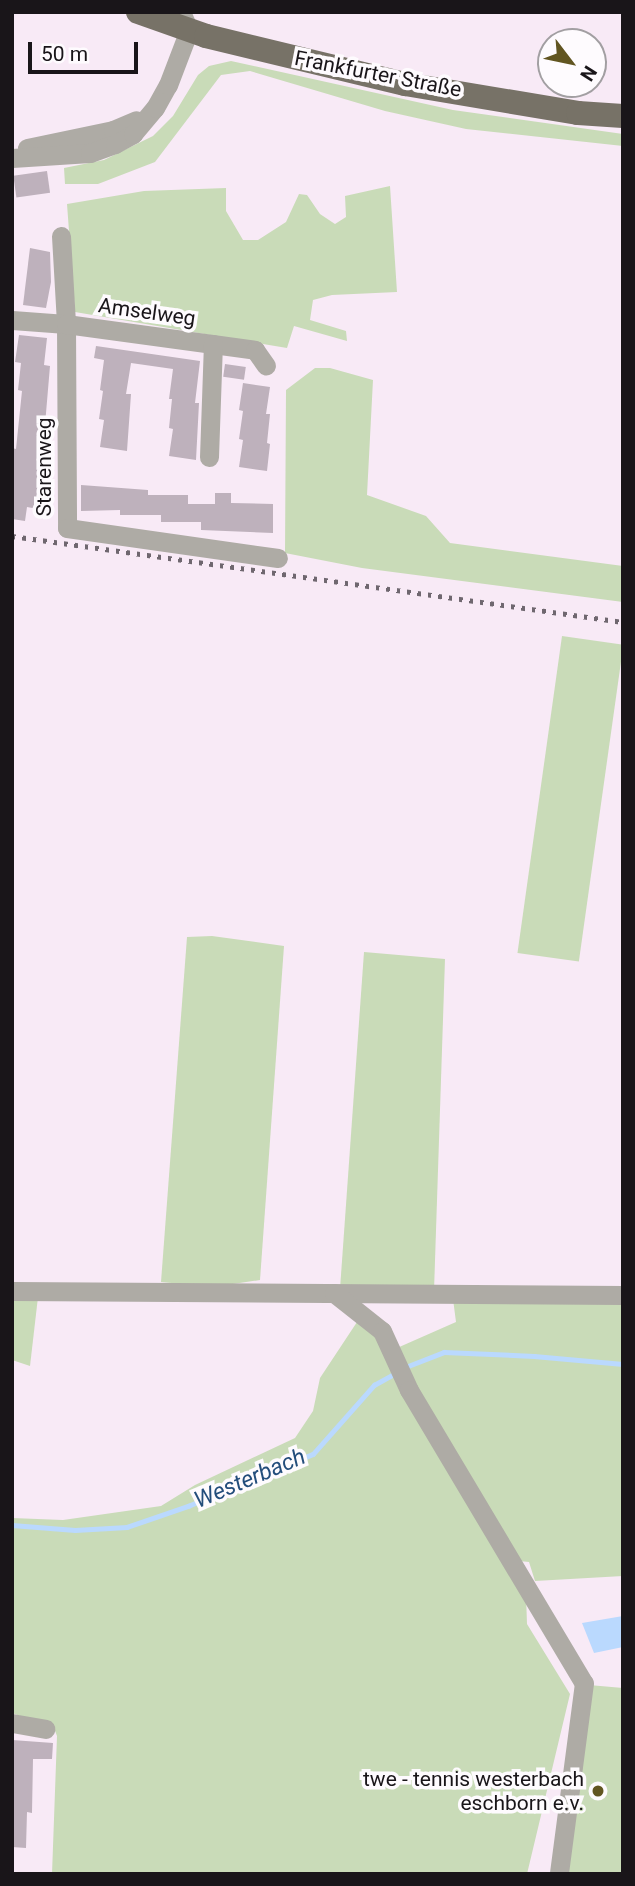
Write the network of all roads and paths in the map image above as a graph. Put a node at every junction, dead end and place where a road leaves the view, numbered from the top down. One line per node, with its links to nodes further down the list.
1 (138, 12): 2 (main road, Frankfurter Straße)
2 (186, 21): 3 (main road, Frankfurter Straße); 4 (street)
3 (623, 116)
4 (12, 157)
5 (61, 236): 7 (street, Starenweg)
6 (12, 320): 7 (street, Amselweg)
7 (66, 324): 8 (street, Amselweg); 11 (street, Starenweg)
8 (213, 344): 9 (street, Amselweg); 10 (street)
9 (267, 366)
10 (209, 457)
11 (278, 558)
12 (12, 1291): 13 (street)
13 (334, 1293): 14 (street); 17 (street)
14 (623, 1296)
15 (12, 1723): 16 (street)
16 (45, 1729)
17 (559, 1874)

